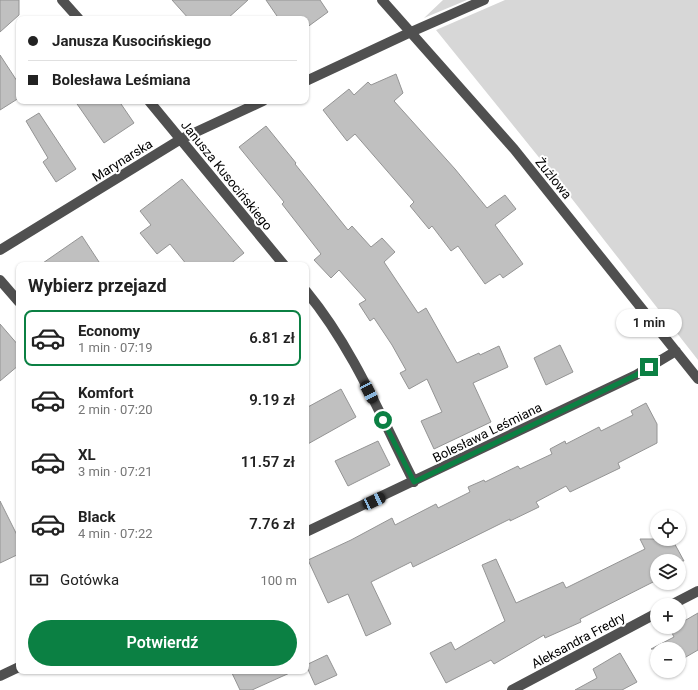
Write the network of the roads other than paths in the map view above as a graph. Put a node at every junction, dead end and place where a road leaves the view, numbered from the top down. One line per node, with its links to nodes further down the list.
1 (62, 0): 4 (street)
2 (382, 0): 5 (street, Żużlowa)
3 (484, 0): 5 (street)
4 (76, 16)
5 (411, 32): 6 (street); 15 (street, Żużlowa)
6 (309, 80)
7 (152, 104): 9 (street, Janusza Kusocińskiego)
8 (257, 104): 9 (street, Marynarska)
9 (181, 139): 10 (street, Marynarska); 11 (street, Janusza Kusocińskiego)
10 (0, 250)
11 (282, 262)
12 (0, 280): 14 (street)
13 (309, 295): 17 (street)
14 (16, 299)
15 (676, 350): 16 (street, Żużlowa); 17 (street, Bolesława Leśmiana)
16 (698, 379)
17 (414, 482): 18 (street, Bolesława Leśmiana)
18 (309, 531)
19 (698, 591): 20 (street)
20 (684, 598)
21 (650, 617): 24 (street, Aleksandra Fredry)
22 (16, 668): 23 (street)
23 (0, 676)
24 (512, 690)

